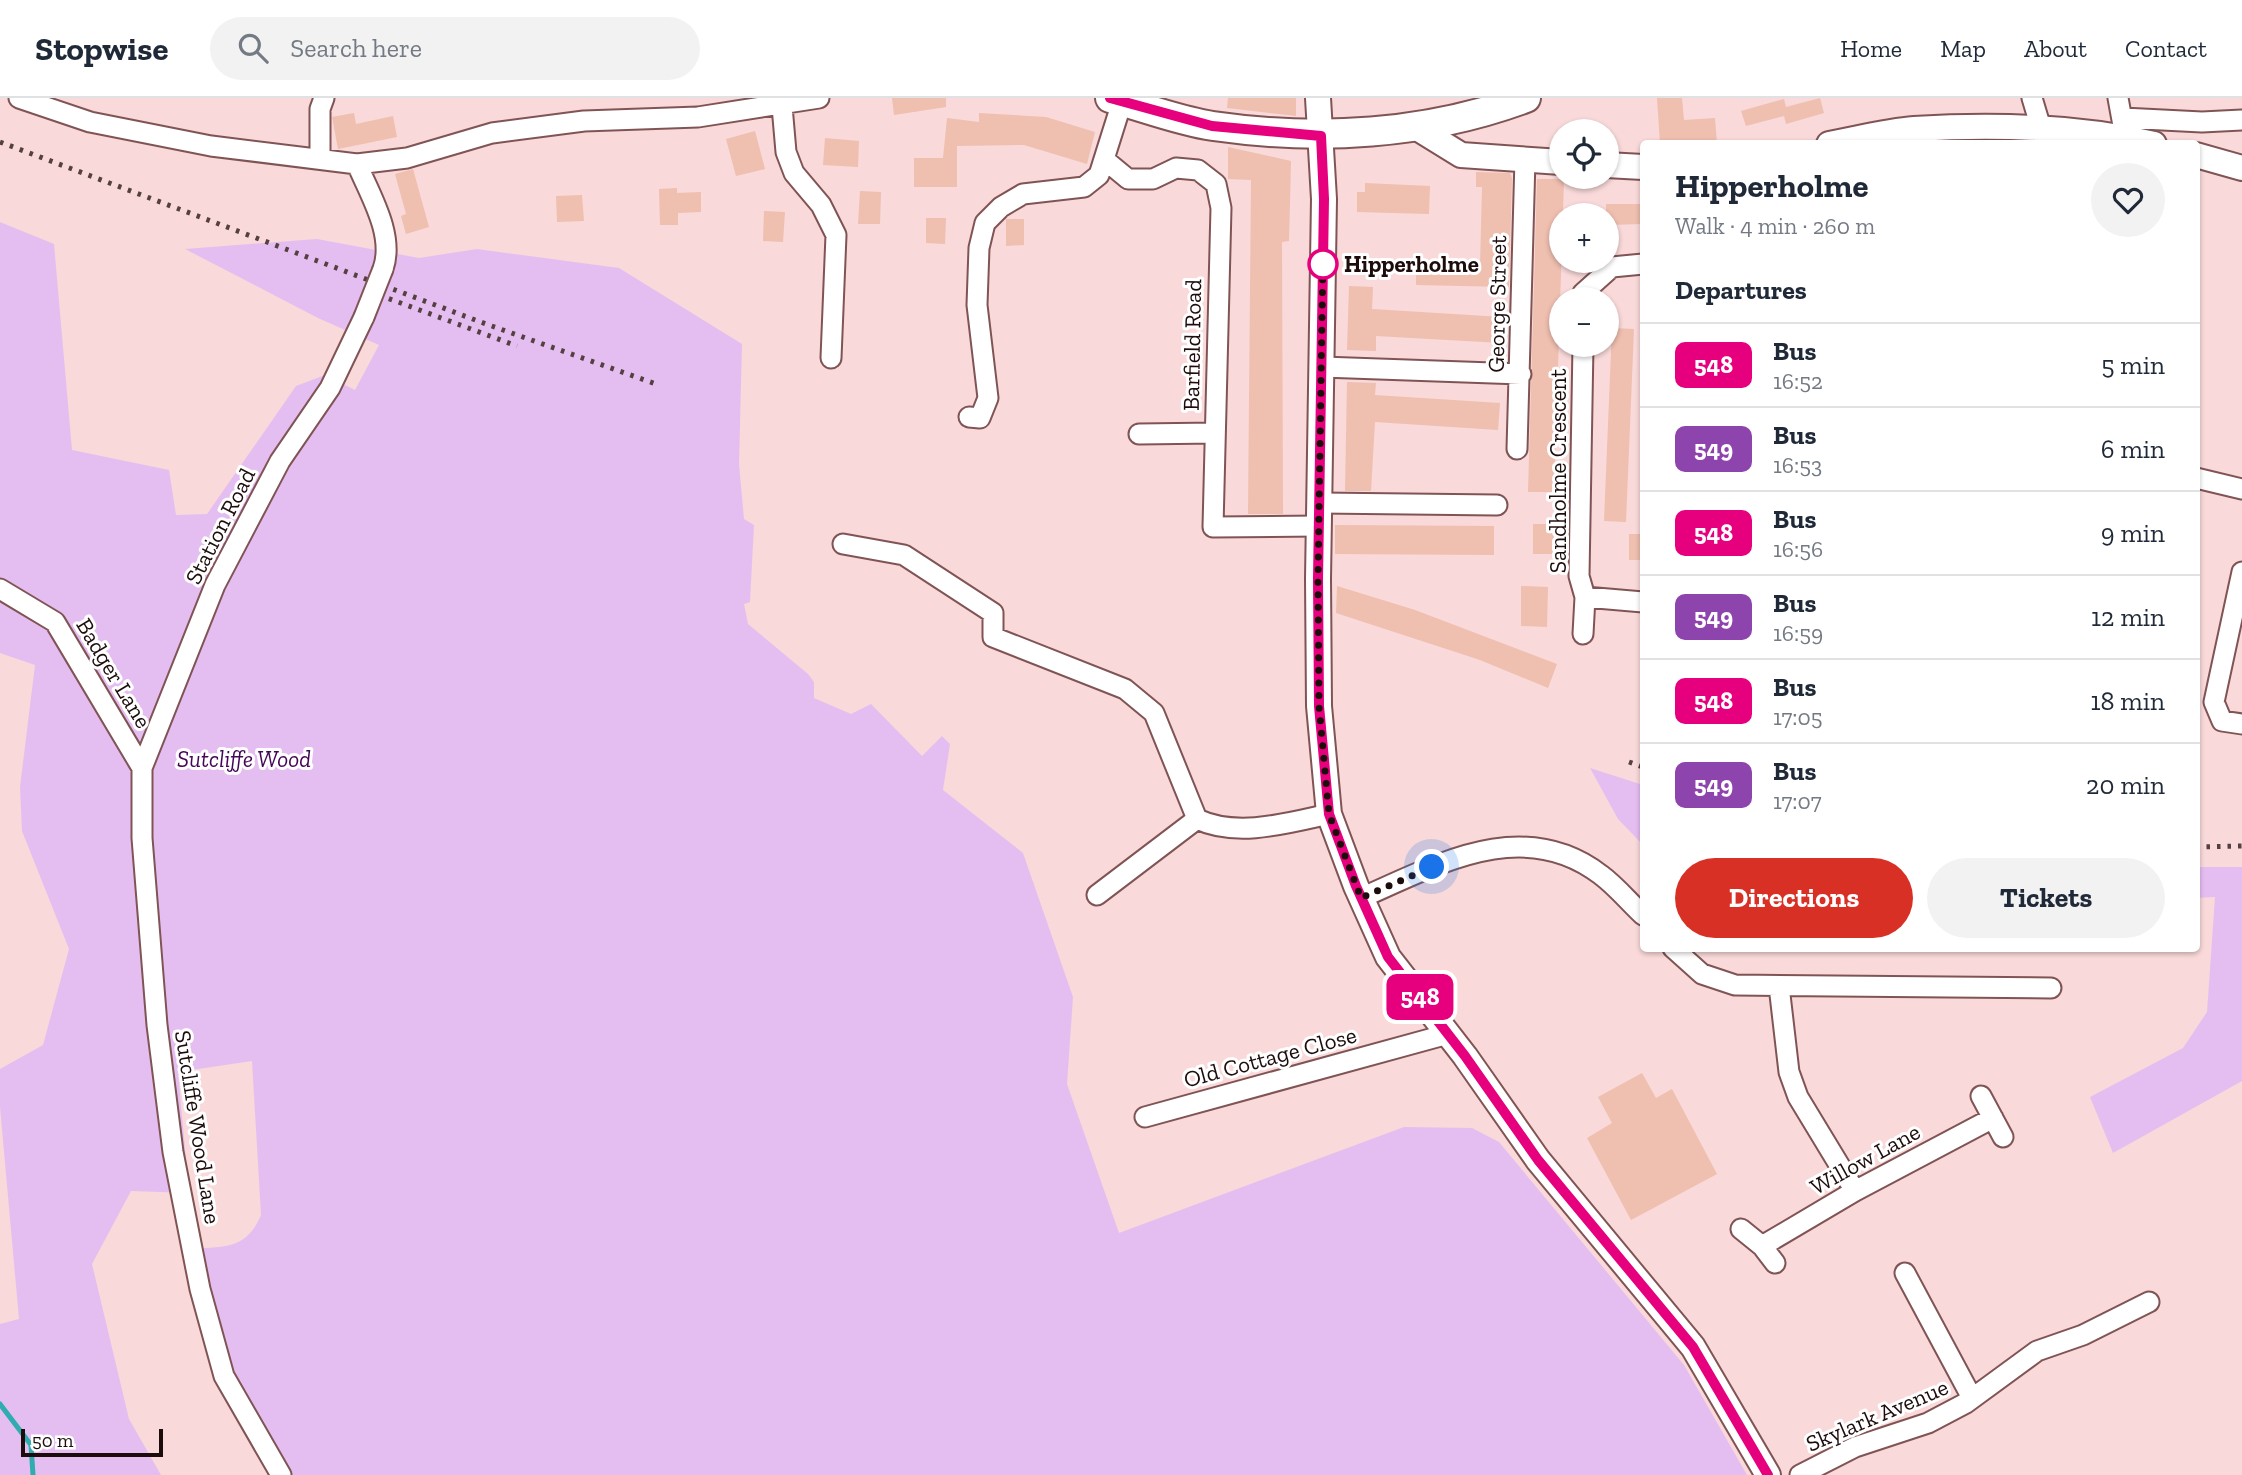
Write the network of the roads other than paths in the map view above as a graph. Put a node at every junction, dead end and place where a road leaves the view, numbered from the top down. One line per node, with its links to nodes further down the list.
1 (19, 98): 19 (street)
2 (324, 98): 19 (street)
3 (819, 98): 9 (street)
4 (1318, 98): 15 (main road)
5 (1526, 98): 10 (highway)
6 (2032, 98): 13 (street)
7 (2118, 98): 14 (street)
8 (1116, 100): 15 (highway); 21 (street)
9 (782, 106): 23 (street); 30 (street)
10 (1453, 108): 12 (highway)
11 (2242, 120): 14 (street)
12 (1414, 127): 15 (highway); 20 (main road)
13 (2041, 128): 14 (main road); 16 (main road)
14 (2124, 128): 17 (main road)
15 (1321, 136): 31 (main road)
16 (1851, 140)
17 (2146, 140)
18 (2200, 156): 26 (main road)
19 (320, 159): 23 (street)
20 (1525, 159): 22 (main road); 32 (street, George Street)
21 (1105, 160): 33 (street); 34 (street, Barfield Road)
22 (1549, 161)
23 (357, 164): 48 (street, Station Road, bridge)
24 (1619, 166): 25 (main road)
25 (1640, 167)
26 (2242, 168)
27 (1640, 264): 28 (street)
28 (1590, 287)
29 (1583, 357): 44 (street, Sandholme Crescent)
30 (831, 358)
31 (1322, 367): 32 (street); 40 (main road)
32 (1521, 374): 36 (street, George Street)
33 (970, 417)
34 (1214, 433): 35 (street); 40 (street, Barfield Road)
35 (1139, 435)
36 (1517, 449)
37 (2200, 479): 38 (street)
38 (2242, 489)
39 (1497, 505): 40 (street)
40 (1320, 515): 49 (main road)
41 (843, 544): 50 (street)
42 (2242, 572): 47 (street)
43 (0, 589): 48 (street, Badger Lane)
44 (1586, 597): 45 (street, Sandholme Crescent); 46 (street, Sandholme Crescent)
45 (1640, 602)
46 (1583, 634)
47 (2242, 724)
48 (142, 768): 69 (street, Sutcliffe Wood Lane)
49 (1329, 814): 50 (street); 52 (main road)
50 (1197, 819): 51 (street)
51 (1097, 895)
52 (1361, 898): 53 (street); 57 (main road)
53 (1640, 912)
54 (1677, 952): 55 (street)
55 (1779, 986): 56 (street); 62 (street)
56 (2051, 988)
57 (1448, 1034): 59 (street, Old Cottage Close); 70 (main road)
58 (1981, 1096): 60 (street)
59 (1144, 1117)
60 (1993, 1118): 61 (street); 62 (street, Willow Lane)
61 (2003, 1137)
62 (1854, 1191): 64 (street, Willow Lane)
63 (1741, 1229): 64 (street)
64 (1762, 1246): 65 (street)
65 (1775, 1263)
66 (1905, 1273): 68 (street, Skylark Avenue)
67 (2150, 1302): 68 (street, Skylark Avenue)
68 (1972, 1398): 71 (street, Skylark Avenue)
69 (281, 1475)
70 (1768, 1475)
71 (1800, 1475)

